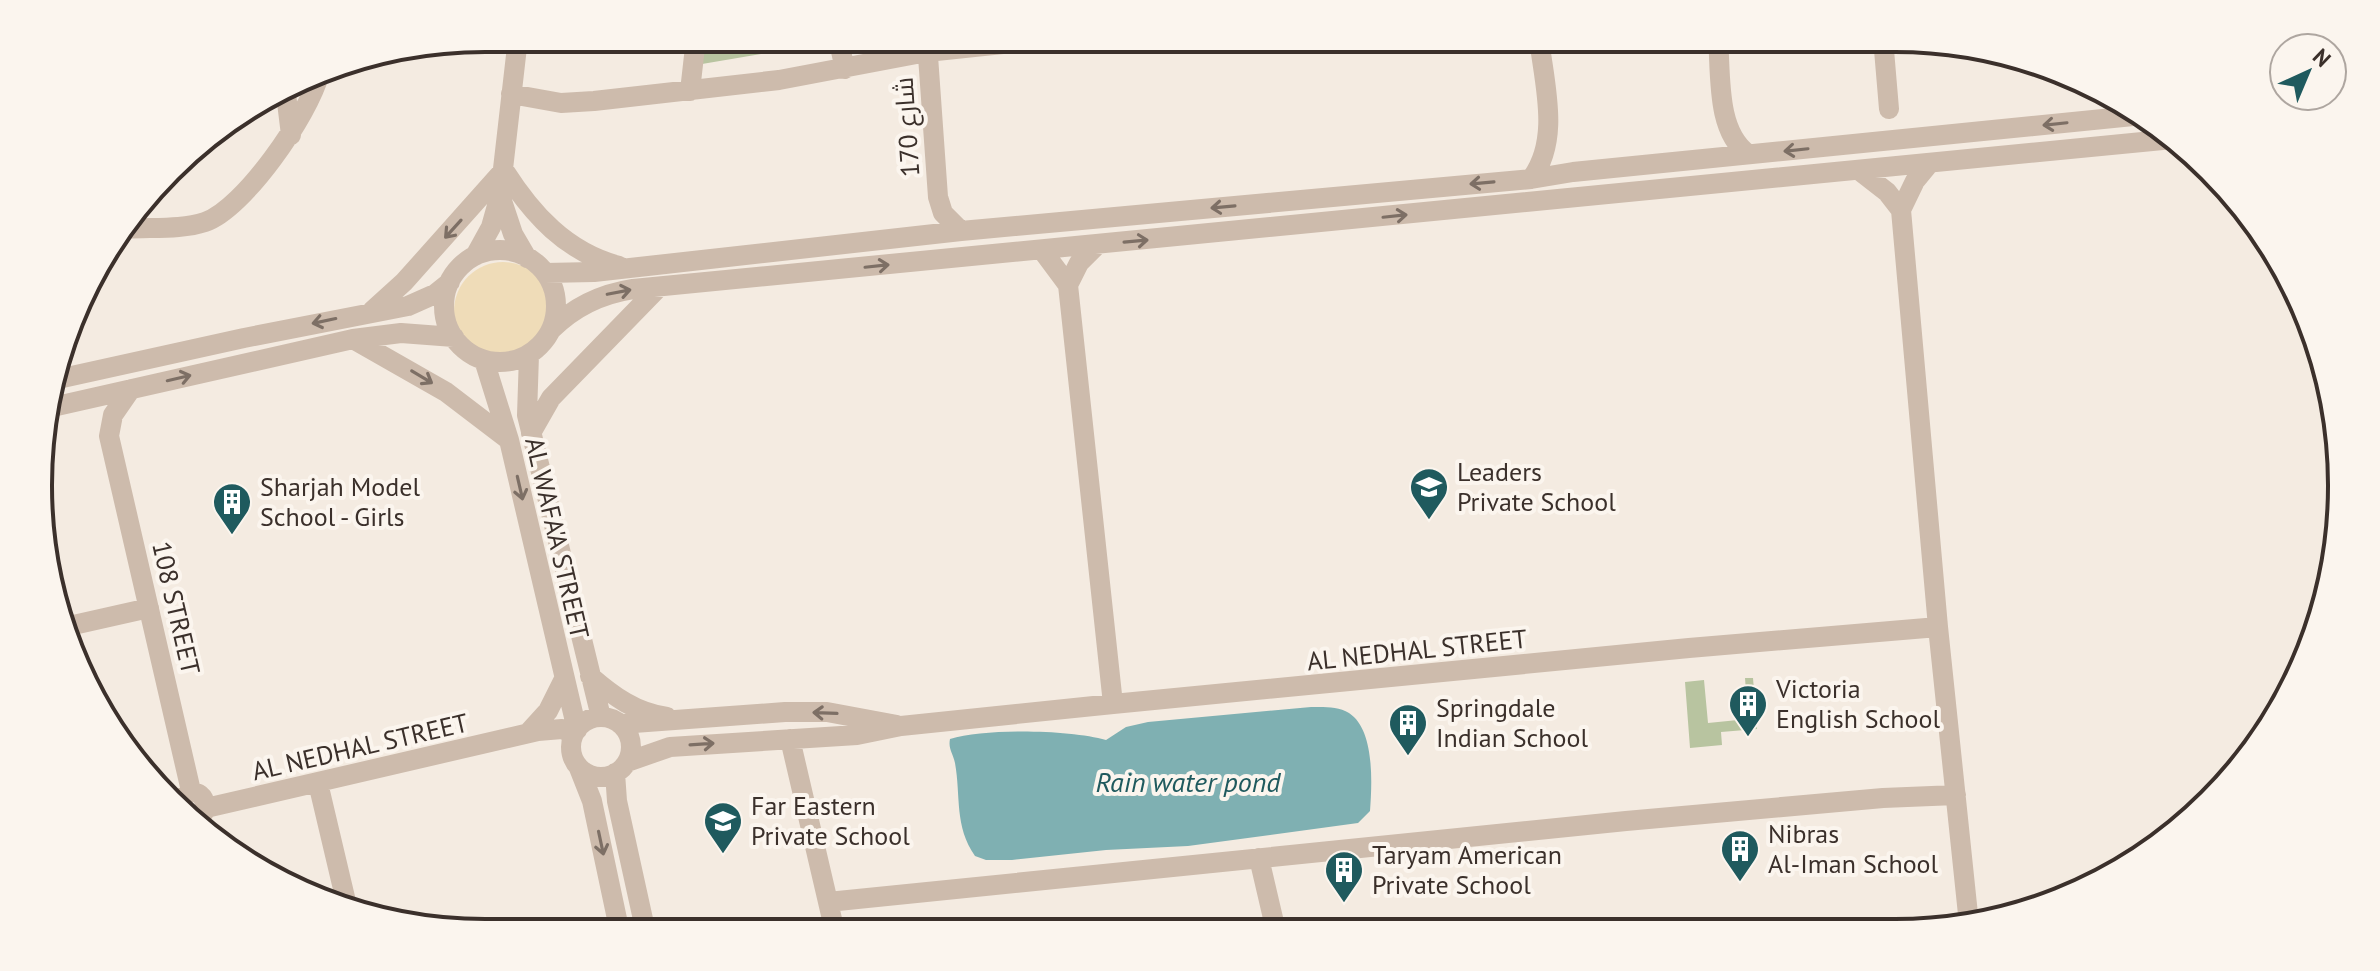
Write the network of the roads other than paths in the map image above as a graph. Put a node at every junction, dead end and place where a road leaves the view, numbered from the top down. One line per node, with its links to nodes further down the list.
1 (516, 52): 12 (street)
2 (694, 52): 11 (street)
3 (841, 52): 9 (street)
4 (903, 52): 9 (street)
5 (928, 52): 28 (street, شارع 170)
6 (1540, 52): 18 (street)
7 (1719, 52): 16 (street)
8 (1884, 52): 14 (street)
9 (845, 69): 11 (street)
10 (314, 88): 17 (street)
11 (690, 91): 12 (street)
12 (511, 94): 23 (street)
13 (287, 101): 17 (street)
14 (1889, 109)
15 (2122, 117): 20 (street, one-way to 20)
16 (1726, 123): 20 (street); 21 (street)
17 (291, 135): 30 (street)
18 (1549, 137): 25 (street); 26 (street)
19 (2156, 141): 22 (street)
20 (1748, 154): 21 (street)
21 (1705, 159): 25 (street)
22 (1929, 164): 24 (street); 29 (street)
23 (504, 170): 27 (street); 37 (street); 42 (street, one-way to 42)
24 (1860, 171): 29 (street); 33 (street, one-way to 24)
25 (1573, 172): 26 (street)
26 (1531, 179): 31 (street, one-way to 31)
27 (500, 195): 35 (street); 36 (street)
28 (938, 197): 31 (street, شارع 170); 32 (street, شارع 170)
29 (1901, 210): 57 (street)
30 (137, 228)
31 (961, 231): 32 (street)
32 (918, 236): 37 (street)
33 (1097, 245): 34 (street); 40 (street)
34 (1042, 250): 40 (street); 41 (street, one-way to 34)
35 (475, 256): 36 (street); 39 (street)
36 (527, 258): 38 (street)
37 (626, 268): 38 (street)
38 (545, 273): 43 (street)
39 (450, 282): 42 (street); 44 (street)
40 (1068, 285): 60 (street)
41 (659, 287): 43 (street, one-way to 41); 52 (street)
42 (372, 311): 48 (street, one-way to 48)
43 (552, 329): 46 (street)
44 (454, 337): 45 (street); 47 (street)
45 (353, 339): 49 (street, one-way to 45); 54 (street, one-way to 54)
46 (529, 355): 47 (street); 52 (street, AL WAFA'A STREET)
47 (484, 360): 54 (street, AL WAFA'A STREET)
48 (66, 376)
49 (131, 389): 50 (street); 53 (street)
50 (72, 402): 51 (street); 53 (street)
51 (59, 405)
52 (531, 433): 58 (street, AL WAFA'A STREET)
53 (109, 436): 55 (street, 108 STREET)
54 (509, 440): 59 (street, AL WAFA'A STREET, one-way to 59)
55 (149, 608): 56 (street); 70 (street, 108 STREET)
56 (75, 625)
57 (1938, 627): 60 (street, AL NEDHAL STREET); 69 (street)
58 (589, 675): 61 (street); 62 (street, AL WAFA'A STREET)
59 (563, 681): 64 (street); 66 (street, AL WAFA'A STREET)
60 (1113, 704): 63 (street, AL NEDHAL STREET)
61 (682, 719): 62 (street, AL NEDHAL STREET); 63 (street, AL NEDHAL STREET, one-way to 61)
62 (611, 721): 66 (street); 67 (street)
63 (901, 726): 65 (street, AL NEDHAL STREET)
64 (526, 735): 66 (street, AL NEDHAL STREET); 68 (street, AL NEDHAL STREET)
65 (790, 739): 67 (street, AL NEDHAL STREET, one-way to 65); 75 (street)
66 (575, 746): 67 (street); 77 (street, AL WAFA'A STREET, one-way to 77)
67 (621, 768): 78 (street)
68 (318, 783): 72 (street, AL NEDHAL STREET); 74 (street)
69 (1956, 795): 73 (street); 76 (street)
70 (185, 798): 71 (street)
71 (200, 811)
72 (202, 812)
73 (1259, 858): 75 (street); 80 (street)
74 (345, 895)
75 (828, 902): 79 (street)
76 (1968, 913)
77 (617, 919)
78 (643, 919)
79 (832, 919)
80 (1273, 919)

